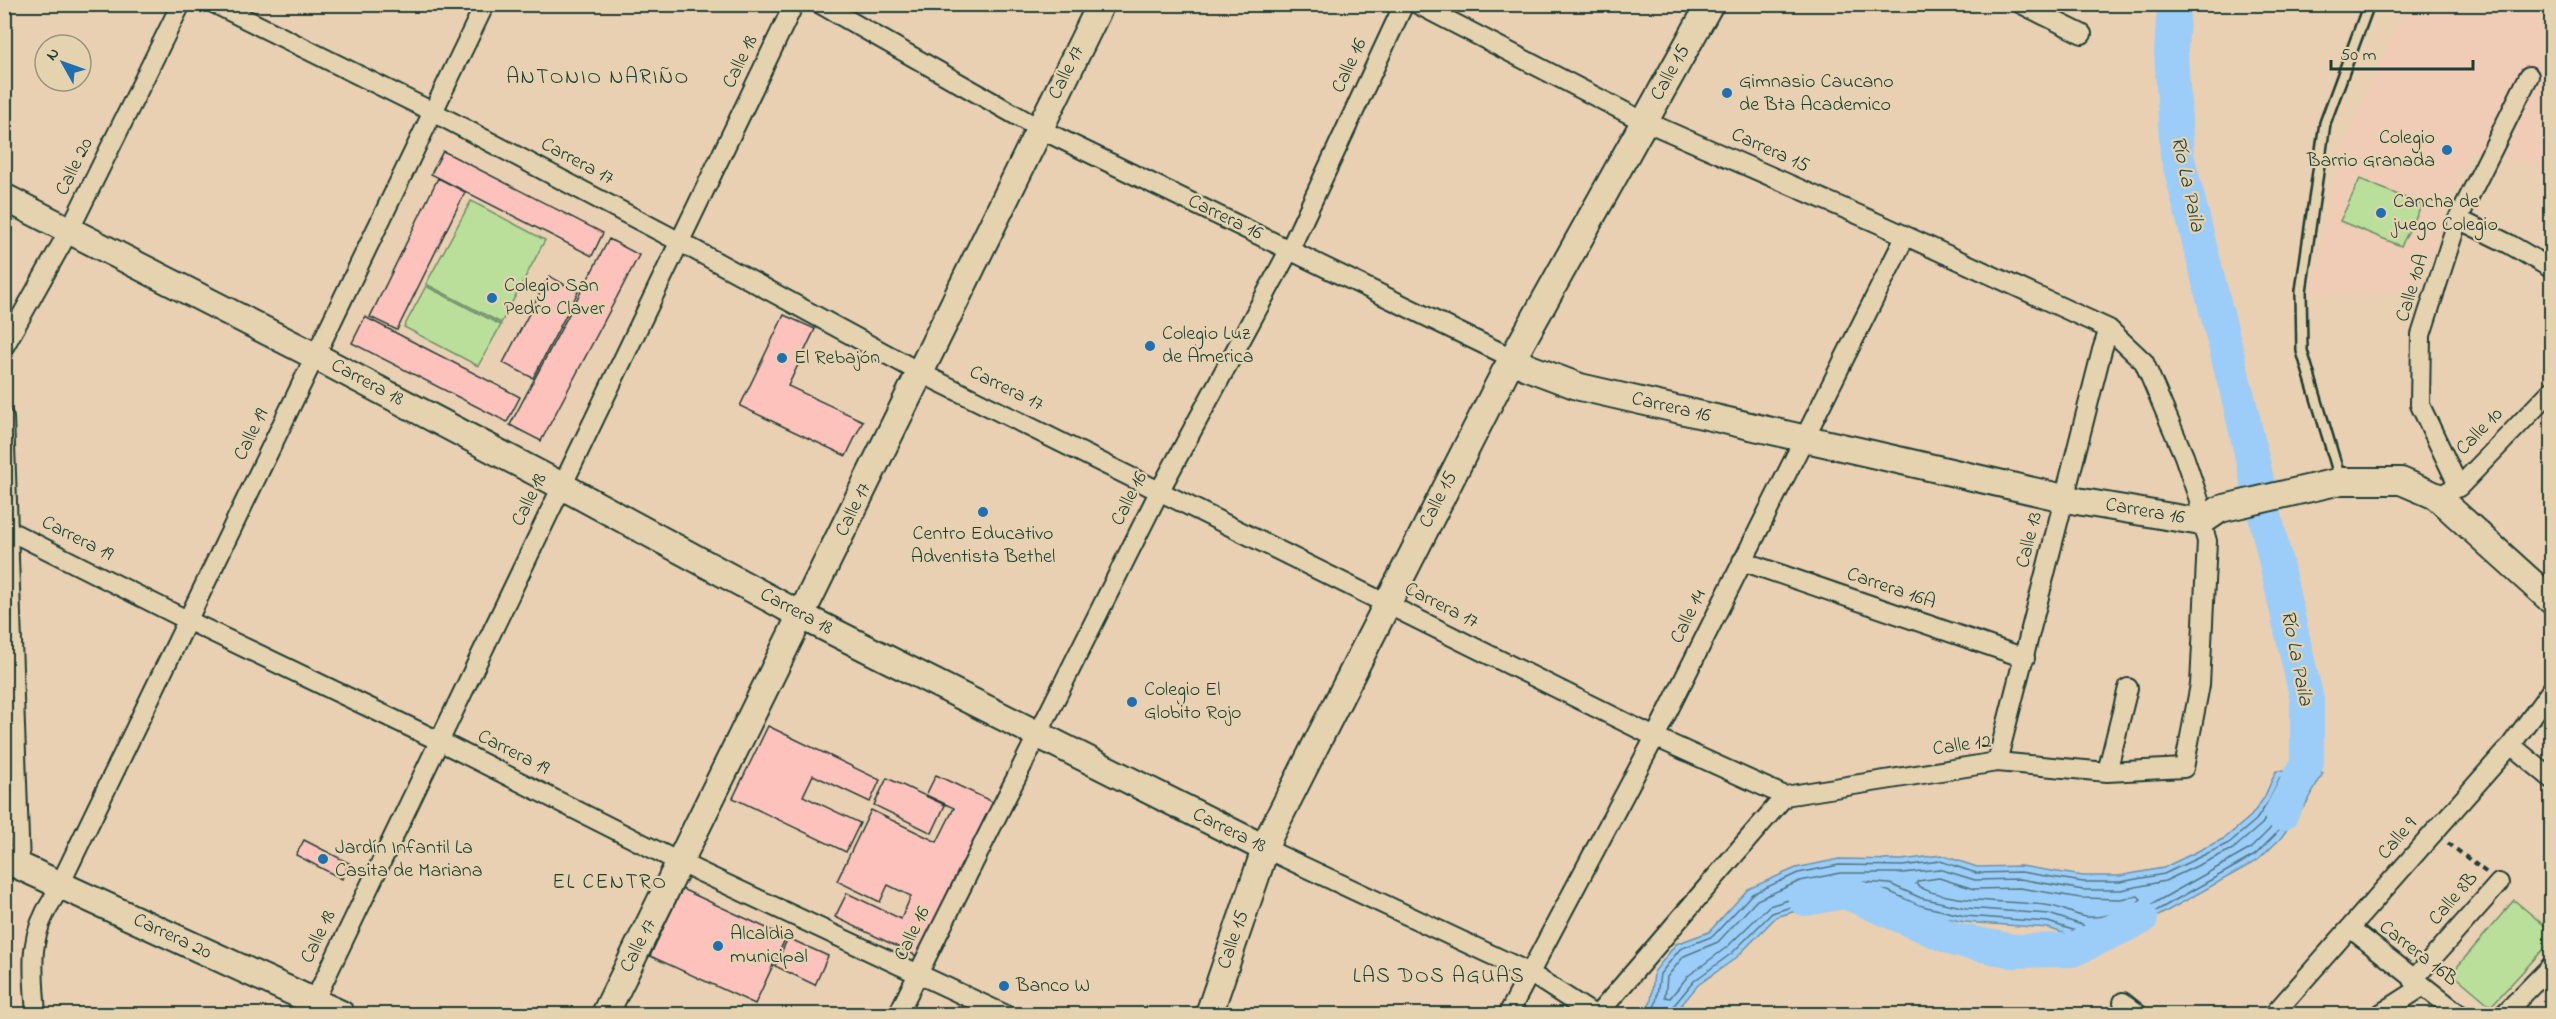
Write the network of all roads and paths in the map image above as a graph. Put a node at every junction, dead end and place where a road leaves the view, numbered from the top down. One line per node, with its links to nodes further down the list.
1 (181, 4): 19 (street, Calle 20)
2 (215, 4): 14 (street, Carrera 17)
3 (485, 4): 14 (street, Calle 19)
4 (794, 4): 21 (street, Calle 18)
5 (820, 4): 16 (street, Carrera 16)
6 (1101, 4): 16 (street, Calle 17)
7 (1404, 4): 22 (street, Calle 16)
8 (1416, 4): 15 (street, Carrera 15)
9 (1710, 4): 15 (street, Calle 15)
10 (2020, 4): 12 (street)
11 (2369, 4): 32 (lane)
12 (2082, 34)
13 (2529, 76): 18 (street, Calle 10A)
14 (433, 112): 21 (street, Carrera 17); 26 (street, Calle 19)
15 (1645, 120): 20 (street, Carrera 15); 27 (street, Calle 15)
16 (1040, 129): 22 (street, Carrera 16); 28 (street, Calle 17)
17 (4, 196): 19 (street, Carrera 18)
18 (2458, 219): 23 (street); 35 (street, Calle 10A)
19 (70, 229): 25 (street, Calle 20); 26 (street, Carrera 18)
20 (1905, 237): 24 (street, Carrera 15); 31 (street, Calle 14)
21 (680, 242): 28 (street, Carrera 17); 33 (street, Calle 18)
22 (1290, 249): 27 (street, Carrera 16); 34 (street, Calle 16)
23 (2552, 269)
24 (2109, 329): 36 (street, Calle 13); 37 (street, Carrera 15)
25 (4, 347)
26 (315, 356): 33 (street, Carrera 18); 43 (street, Calle 19)
27 (1512, 358): 31 (street, Carrera 16); 41 (street, Calle 15)
28 (921, 373): 34 (street, Carrera 17); 42 (street, Calle 17)
29 (2552, 390): 35 (street, Calle 10)
30 (4, 418): 38 (street)
31 (1805, 438): 36 (street, Carrera 16); 39 (street, Calle 14)
32 (2333, 483): 35 (street, Carrera 16); 37 (street, Carrera 16)
33 (562, 486): 42 (street, Carrera 18); 49 (street, Calle 18)
34 (1160, 490): 41 (street, Carrera 17); 47 (street, Calle 16)
35 (2447, 491): 40 (street, Carrera 16)
36 (2063, 496): 37 (street, Carrera 16); 44 (street, Calle 13)
37 (2210, 515): 52 (street, Calle 12)
38 (6, 528): 43 (street, Carrera 19); 57 (street)
39 (1742, 561): 44 (street, Carrera 16A); 48 (street, Calle 14)
40 (2552, 601)
41 (1386, 604): 48 (street, Carrera 17); 56 (street, Calle 15)
42 (802, 616): 47 (street, Carrera 18); 58 (street, Calle 17)
43 (187, 620): 49 (street, Carrera 19); 60 (street, Calle 19)
44 (2025, 658): 51 (street, Calle 13)
45 (2128, 688): 52 (street)
46 (2552, 689): 50 (street, Calle 9)
47 (1036, 735): 56 (street, Carrera 18); 64 (street, Calle 16)
48 (1655, 737): 54 (street, Carrera 17); 63 (street, Calle 14)
49 (439, 741): 58 (street, Carrera 19); 67 (street, Calle 18)
50 (2511, 745): 53 (street); 55 (street, Calle 9)
51 (1998, 762): 52 (street, Calle 12); 54 (street, Calle 12)
52 (2107, 772)
53 (2552, 779)
54 (1785, 796): 76 (street)
55 (2434, 832): 59 (path, Calle 8B); 61 (street, Calle 9)
56 (1264, 848): 63 (street, Carrera 18); 73 (street, Calle 15)
57 (12, 862): 60 (street, Carrera 20)
58 (681, 863): 64 (street, Carrera 19); 70 (street, Calle 17)
59 (2499, 883): 65 (street, Calle 8B)
60 (59, 885): 67 (street, Carrera 20); 68 (street)
61 (2350, 928): 65 (street, Carrera 16B); 78 (street, Calle 9)
62 (2552, 965): 81 (street)
63 (1528, 972): 74 (street, Calle 14); 75 (street, Carrera 18)
64 (919, 973): 71 (street, Calle 16); 72 (street, Carrera 19)
65 (2417, 984): 79 (street, Calle 8B); 80 (street, Carrera 16B)
66 (2123, 1002): 77 (street)
67 (310, 1008): 69 (street, Carrera 20)
68 (36, 1014)
69 (341, 1014)
70 (605, 1014)
71 (898, 1014)
72 (1004, 1014)
73 (1209, 1014)
74 (1508, 1014)
75 (1593, 1014)
76 (1598, 1014)
77 (2138, 1014)
78 (2274, 1014)
79 (2380, 1014)
80 (2459, 1014)
81 (2504, 1014)

